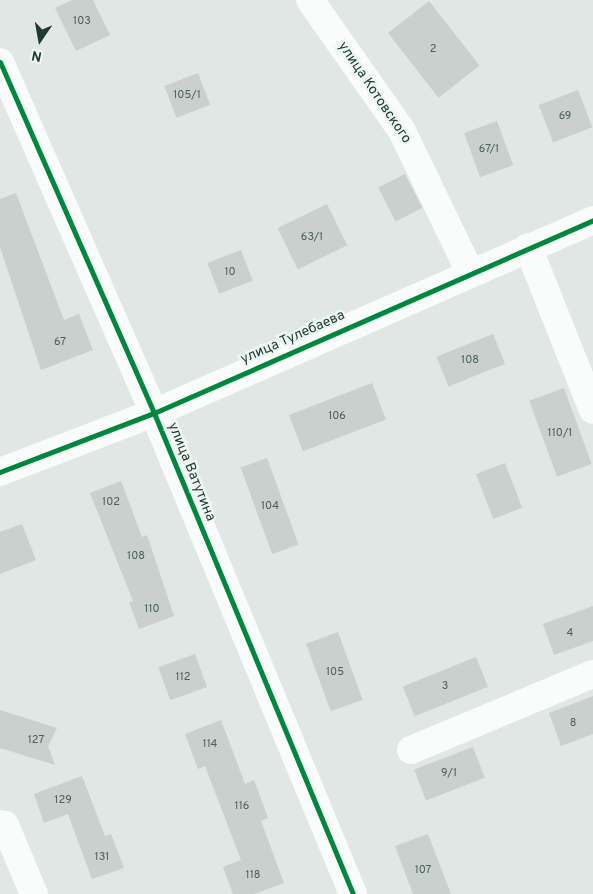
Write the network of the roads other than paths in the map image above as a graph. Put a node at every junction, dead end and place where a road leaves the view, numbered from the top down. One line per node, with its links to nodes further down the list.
1 (310, 0): 5 (street, улица Котовского)
2 (0, 62): 7 (street, улица Ватутина)
3 (593, 220): 4 (street, улица Тулебаева)
4 (528, 247): 5 (street, улица Тулебаева); 6 (street)
5 (470, 272): 7 (street, улица Тулебаева)
6 (593, 410)
7 (154, 413): 8 (street, улица Тулебаева); 13 (street, улица Ватутина)
8 (0, 472)
9 (593, 674): 10 (street)
10 (411, 750)
11 (0, 824): 12 (street)
12 (34, 894)
13 (353, 894)

